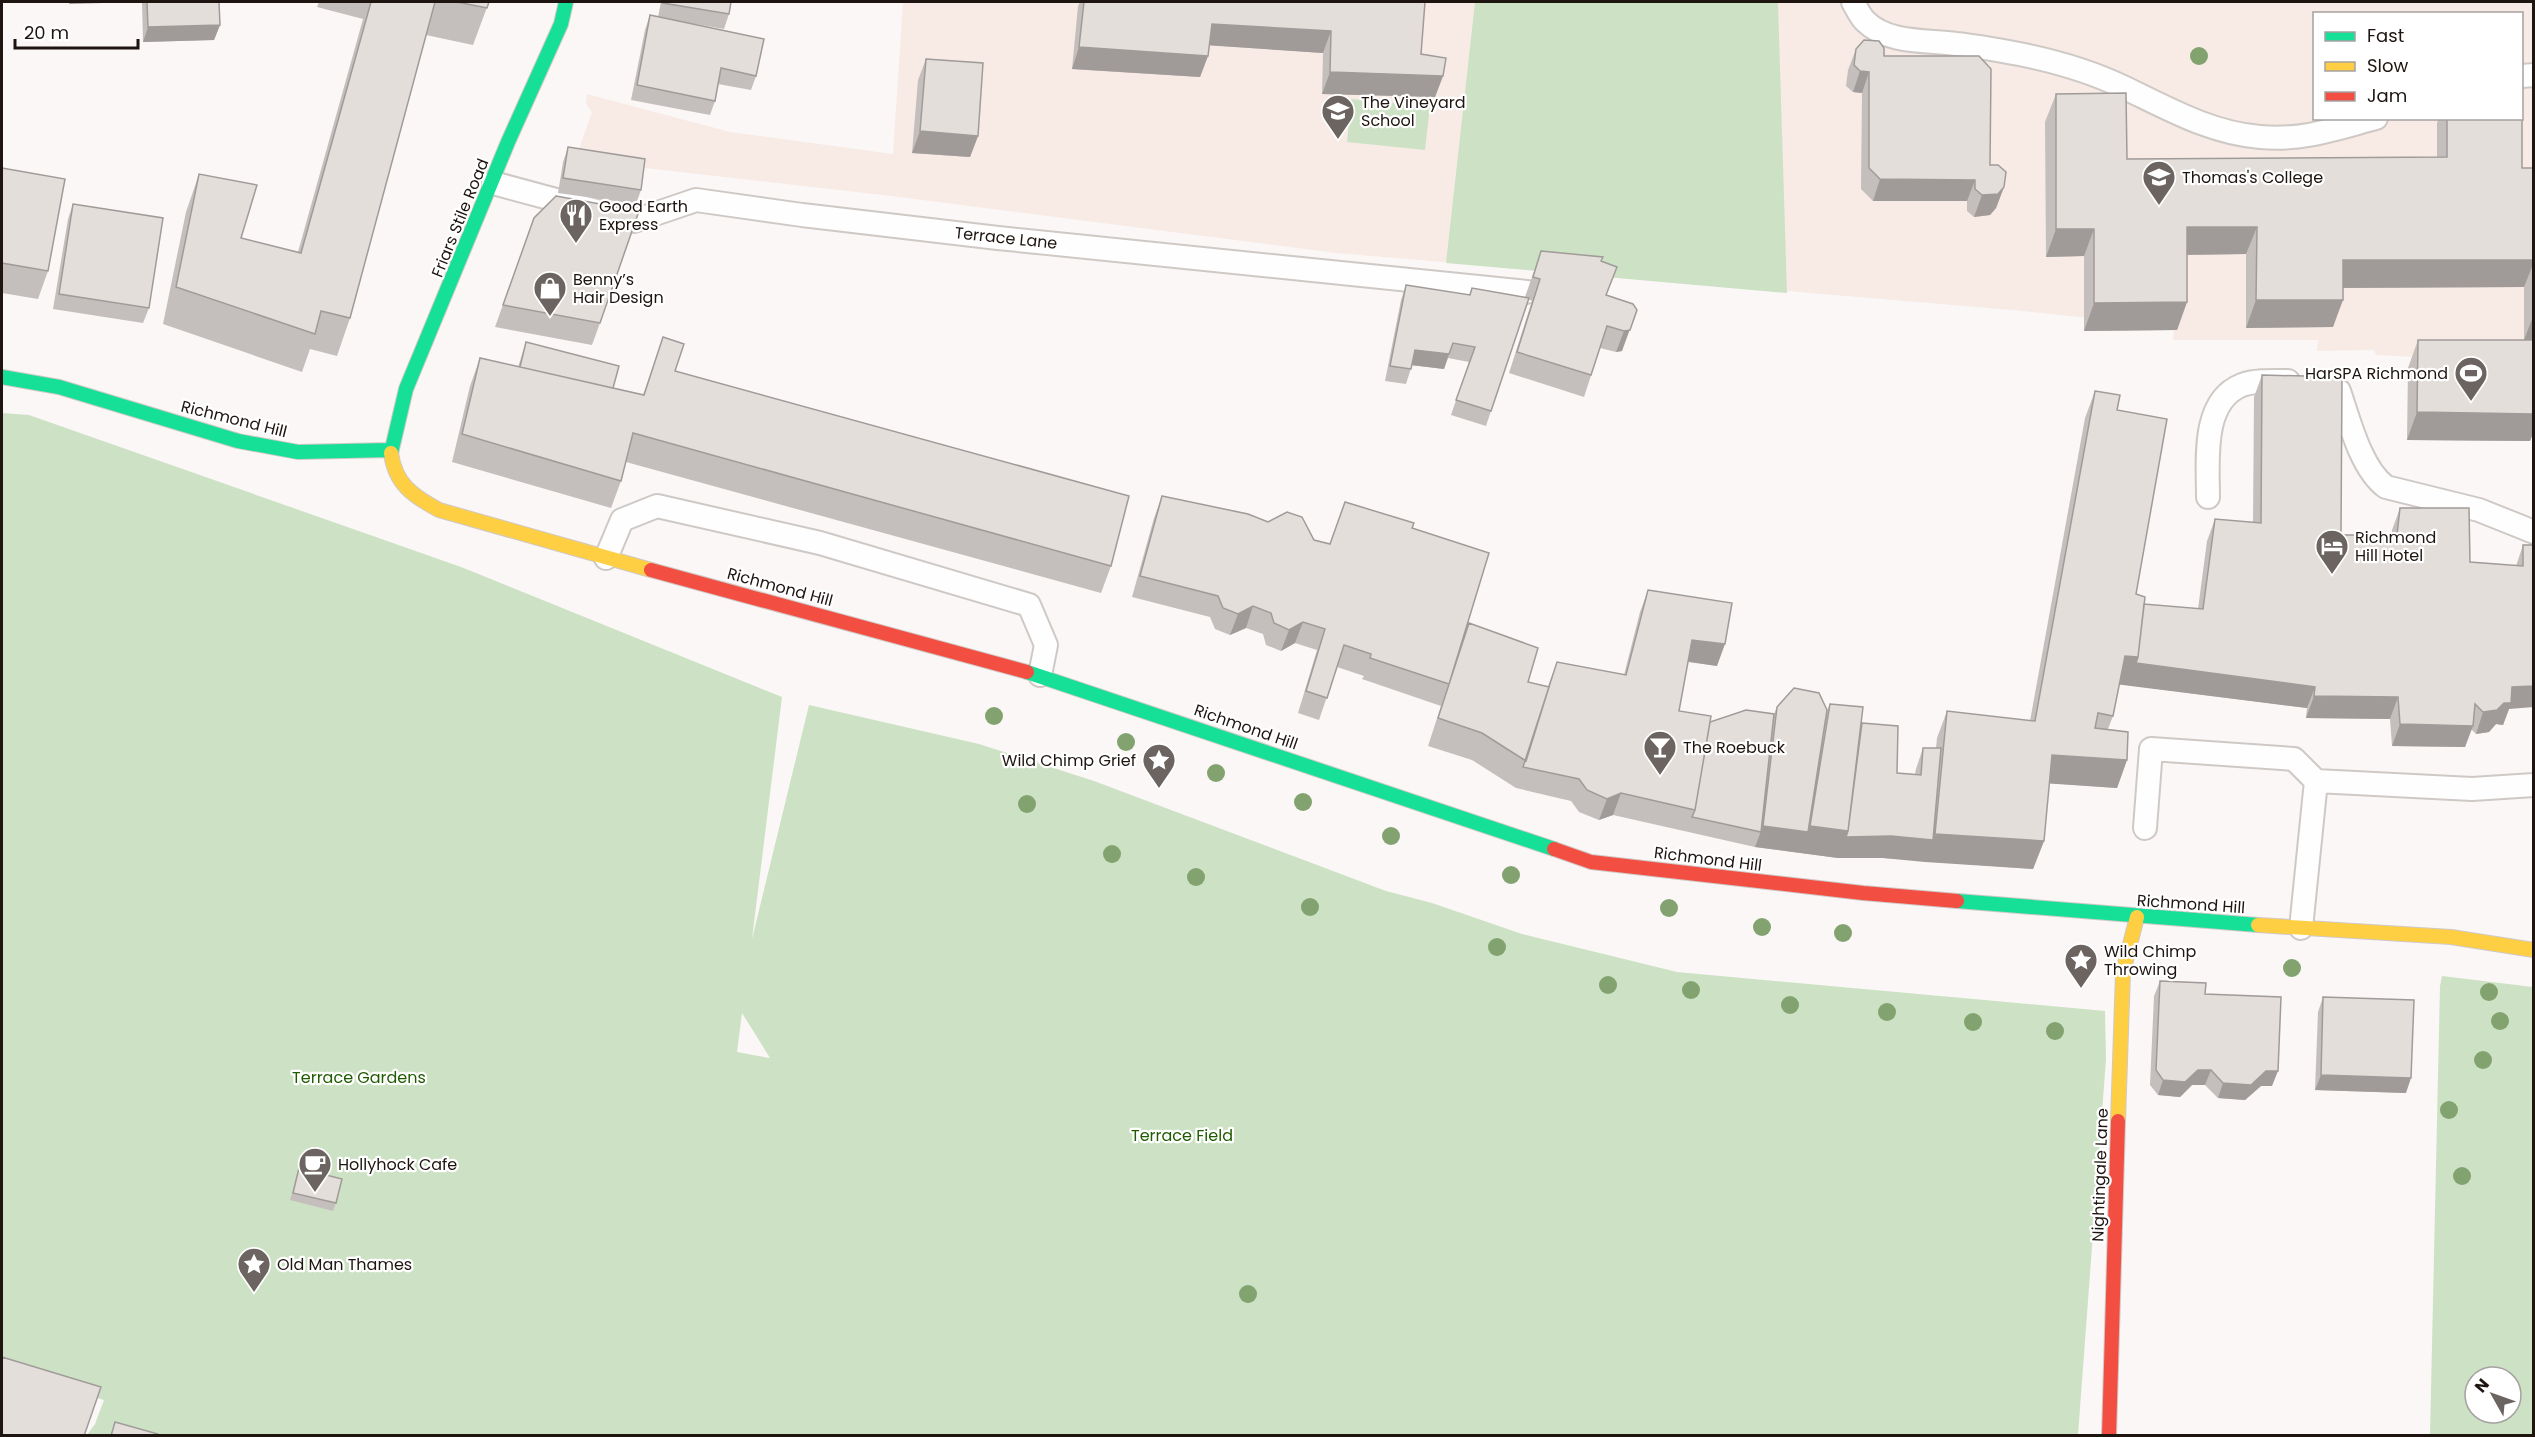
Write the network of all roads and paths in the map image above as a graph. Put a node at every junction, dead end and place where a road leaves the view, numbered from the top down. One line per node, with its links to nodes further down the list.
1 (566, 2): 4 (main road, Friars Stile Road)
2 (1853, 2): 3 (lane)
3 (2369, 120)
4 (493, 183): 5 (lane, Terrace Lane); 7 (main road, Friars Stile Road)
5 (1527, 292)
6 (2, 377): 7 (main road, Richmond Hill)
7 (391, 450): 10 (main road, Richmond Hill)
8 (2208, 497): 9 (lane)
9 (2534, 532)
10 (606, 558): 11 (main road, Richmond Hill); 11 (lane)
11 (1040, 675): 15 (main road, Richmond Hill)
12 (2316, 781): 13 (lane); 14 (lane); 16 (lane)
13 (2534, 785)
14 (2145, 828)
15 (2137, 917): 16 (main road, Richmond Hill); 18 (main road, Nightingale Lane)
16 (2301, 928): 17 (main road, Richmond Hill)
17 (2534, 950)
18 (2109, 1436)

